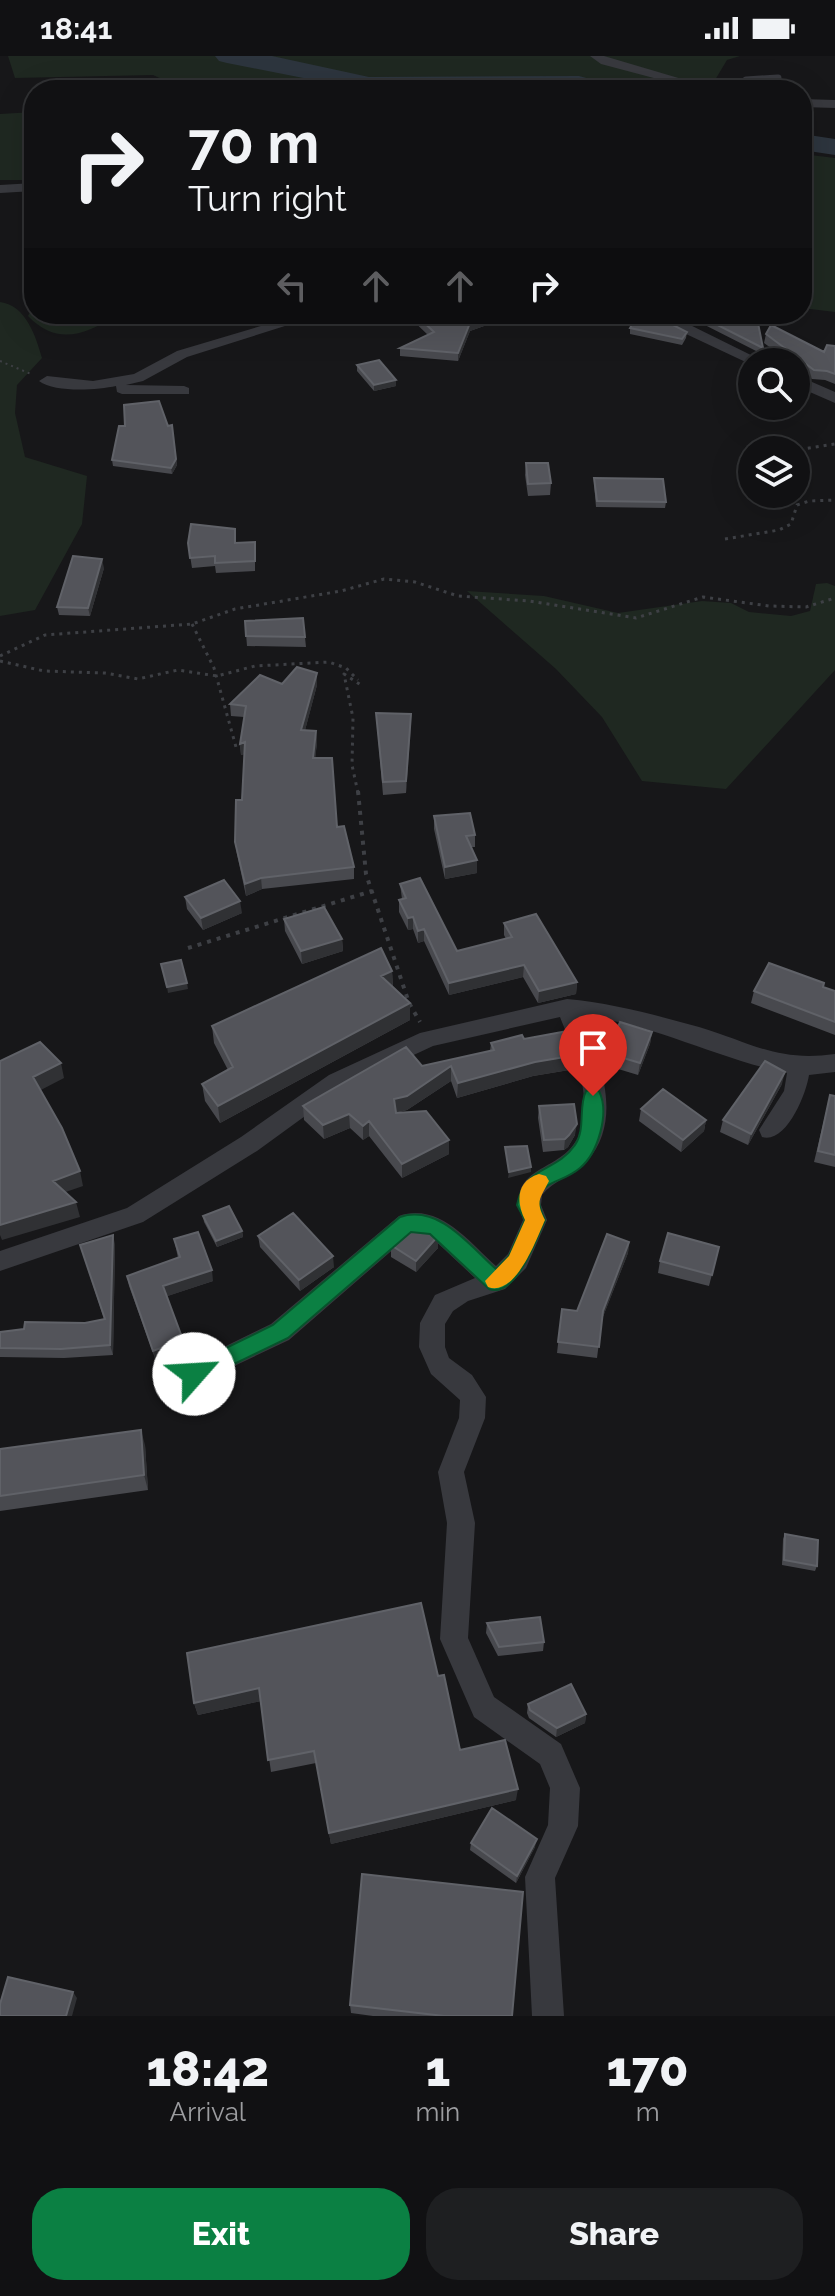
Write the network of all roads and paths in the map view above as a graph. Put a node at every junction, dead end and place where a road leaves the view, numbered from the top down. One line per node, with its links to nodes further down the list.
1 (596, 56): 3 (street)
2 (778, 78): 4 (lane)
3 (674, 80)
4 (746, 80)
5 (812, 103): 6 (street)
6 (835, 104)
7 (24, 188): 8 (street)
8 (0, 189)
9 (246, 324): 12 (street)
10 (283, 324): 12 (street)
11 (677, 324): 13 (street)
12 (247, 335): 16 (street)
13 (738, 353)
14 (0, 361): 15 (path)
15 (47, 381): 16 (street)
16 (93, 386): 18 (street)
17 (810, 386): 19 (street)
18 (184, 391)
19 (835, 398)
20 (835, 444): 21 (path)
21 (810, 448)
22 (835, 500): 23 (path)
23 (725, 539)
24 (835, 598): 25 (path)
25 (192, 624): 26 (path); 27 (path)
26 (0, 658): 27 (path)
27 (217, 676): 28 (path); 29 (path)
28 (236, 747)
29 (372, 891): 30 (path); 32 (path)
30 (188, 948)
31 (567, 1007): 32 (street); 34 (street); 37 (street)
32 (428, 1039): 36 (street)
33 (835, 1063): 34 (street)
34 (803, 1067): 35 (street)
35 (770, 1130)
36 (0, 1261)
37 (496, 1282): 38 (street); 39 (street)
38 (194, 1374)
39 (548, 2016)

